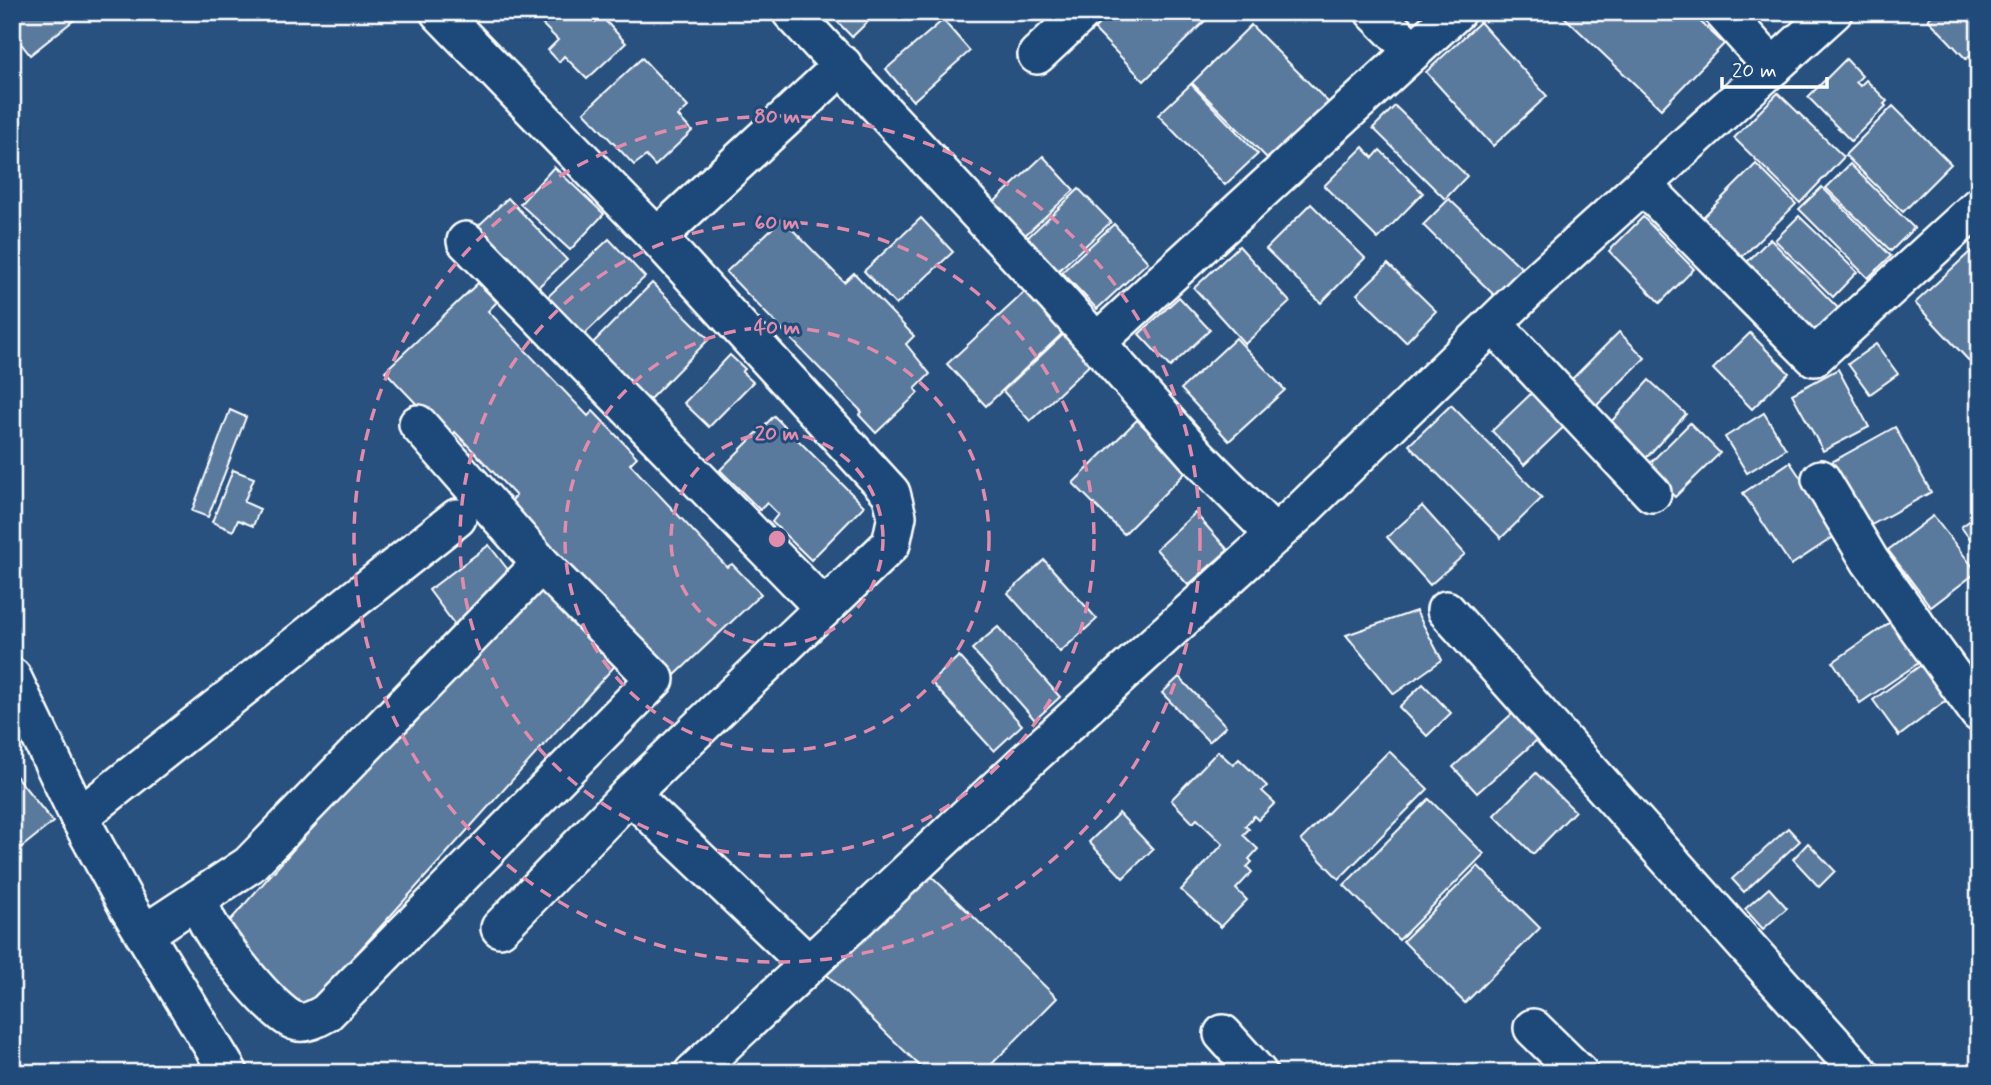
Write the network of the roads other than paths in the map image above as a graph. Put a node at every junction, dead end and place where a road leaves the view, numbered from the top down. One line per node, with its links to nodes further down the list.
1 (439, 12): 14 (street)
2 (791, 12): 10 (street)
3 (1083, 12): 9 (street)
4 (1374, 12): 8 (street)
5 (1456, 12): 8 (street)
6 (1723, 12): 11 (street)
7 (1833, 12): 11 (street)
8 (1413, 51): 17 (street)
9 (1037, 55)
10 (843, 65): 14 (street); 17 (street)
11 (1773, 67): 12 (street)
12 (1643, 185): 13 (street); 16 (street)
13 (1979, 206)
14 (657, 237): 24 (street)
15 (466, 242): 24 (street)
16 (1493, 324): 20 (street); 22 (street)
17 (1097, 342): 22 (street)
18 (418, 424): 23 (street)
19 (1821, 479): 27 (street)
20 (1651, 493)
21 (457, 518): 29 (street)
22 (1275, 535): 33 (street)
23 (541, 564): 30 (street); 30 (street)
24 (824, 608): 28 (street)
25 (1446, 610): 40 (street)
26 (12, 677): 29 (street)
27 (1979, 712)
28 (630, 794): 31 (street); 33 (street)
29 (79, 817): 32 (street)
30 (199, 898): 32 (street)
31 (499, 928)
32 (144, 934): 36 (street)
33 (807, 964): 37 (street)
34 (1533, 1028): 39 (street)
35 (1223, 1034): 38 (street)
36 (229, 1073)
37 (693, 1073)
38 (1258, 1073)
39 (1578, 1073)
40 (1860, 1073)

